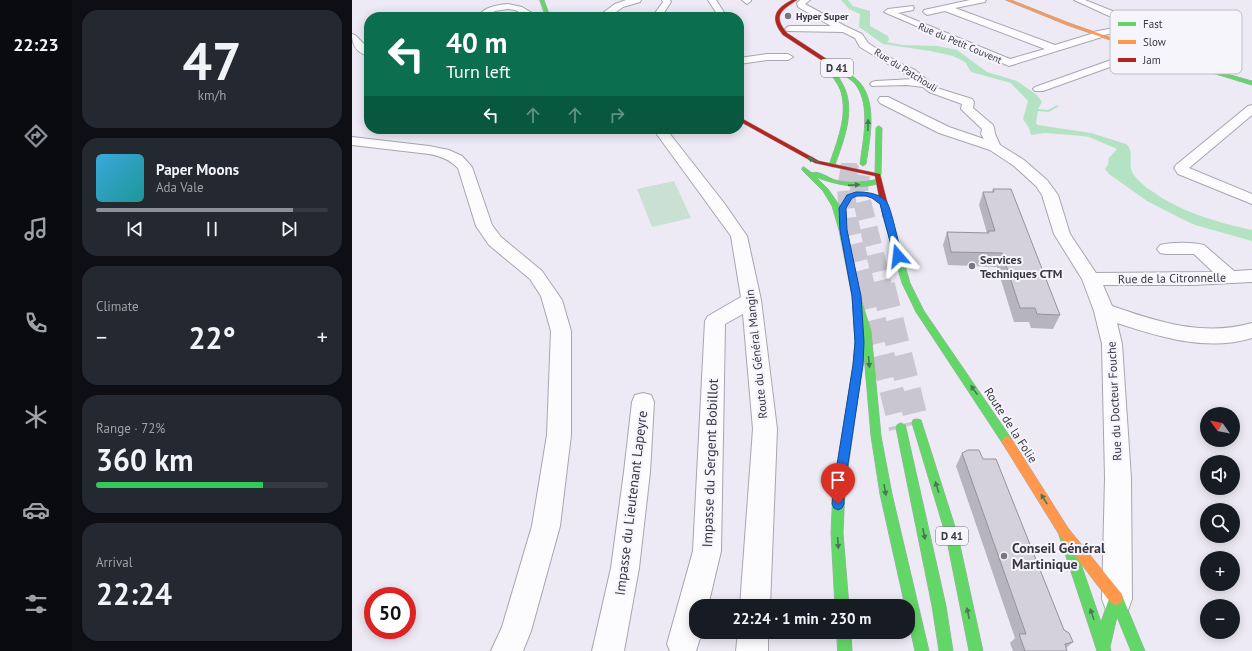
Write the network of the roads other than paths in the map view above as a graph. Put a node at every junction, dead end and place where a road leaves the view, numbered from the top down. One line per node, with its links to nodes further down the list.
1 (542, 0): 15 (main road)
2 (636, 0): 16 (street)
3 (666, 0): 17 (street)
4 (712, 0): 18 (street)
5 (784, 0): 32 (main road, D 41)
6 (795, 0): 37 (main road, D 41)
7 (806, 0): 21 (street, Rue du Patchouli)
8 (982, 0): 12 (street)
9 (1008, 0): 24 (main road)
10 (1078, 0): 20 (street, Rue du Petit Couvent)
11 (910, 8): 27 (street, Rue du Petit Couvent)
12 (946, 8): 19 (street); 27 (street)
13 (486, 12): 14 (street)
14 (524, 12)
15 (546, 12)
16 (611, 12)
17 (660, 12)
18 (720, 12)
19 (927, 12)
20 (1110, 13)
21 (844, 29): 22 (street); 36 (street, Rue du Patchouli)
22 (790, 30)
23 (1110, 32): 24 (street, Rue du Petit Couvent)
24 (1098, 34): 26 (main road); 27 (street, Rue du Petit Couvent)
25 (352, 37): 28 (street)
26 (1110, 38)
27 (1055, 49)
28 (364, 50)
29 (788, 57): 30 (street)
30 (744, 60)
31 (1110, 64): 38 (street)
32 (832, 72): 41 (main road, D 41); 50 (main road)
33 (1222, 74): 34 (main road)
34 (1252, 83)
35 (876, 84): 36 (street)
36 (926, 84): 47 (street, Rue du Patchouli)
37 (859, 85): 39 (main road); 49 (main road, D 41, one-way to 37)
38 (1040, 89)
39 (880, 103): 47 (street, Rue du Docteur Fouche)
40 (1252, 109): 54 (street)
41 (855, 113)
42 (879, 121): 51 (main road, Route de la Folie)
43 (744, 122): 50 (main road, one-way to 43)
44 (744, 123): 48 (main road)
45 (663, 134): 62 (street, Route du Général Mangin)
46 (352, 140): 76 (street)
47 (995, 147): 60 (street, Rue du Docteur Fouche)
48 (786, 156)
49 (863, 164)
50 (832, 165): 51 (main road); 52 (main road)
51 (878, 178): 52 (main road, one-way to 51); 55 (main road, Route de la Folie)
52 (830, 183): 56 (main road); 56 (main road)
53 (875, 196): 55 (main road)
54 (1252, 199)
55 (884, 203): 68 (main road, Route de la Folie, one-way to 55)
56 (843, 230): 61 (main road)
57 (1166, 249): 59 (street)
58 (1252, 276): 59 (street, Rue de la Citronnelle)
59 (1230, 277): 60 (street, Rue de la Citronnelle)
60 (1091, 279): 63 (street, Rue du Docteur Fouche)
61 (856, 296): 70 (main road, one-way to 70); 80 (main road, one-way to 80)
62 (752, 300): 69 (street, Route du Général Mangin); 74 (street, Impasse du Sergent Bobillot)
63 (1104, 311): 64 (street); 71 (street, Rue du Docteur Fouche)
64 (1252, 330)
65 (643, 402): 77 (street, Impasse du Lieutenant Lapeyre)
66 (917, 423): 82 (main road, D 41, one-way to 66)
67 (901, 428): 81 (main road, D 41, one-way to 81)
68 (1064, 532): 71 (main road, Route de la Folie); 75 (main road, one-way to 68)
69 (755, 599)
70 (842, 599)
71 (1117, 599): 75 (main road); 83 (main road, Route de la Folie)
72 (753, 639): 78 (street)
73 (844, 639): 79 (main road)
74 (683, 644)
75 (1104, 650)
76 (506, 651)
77 (608, 651)
78 (752, 651)
79 (845, 651)
80 (922, 651)
81 (946, 651)
82 (976, 651)
83 (1138, 651)

